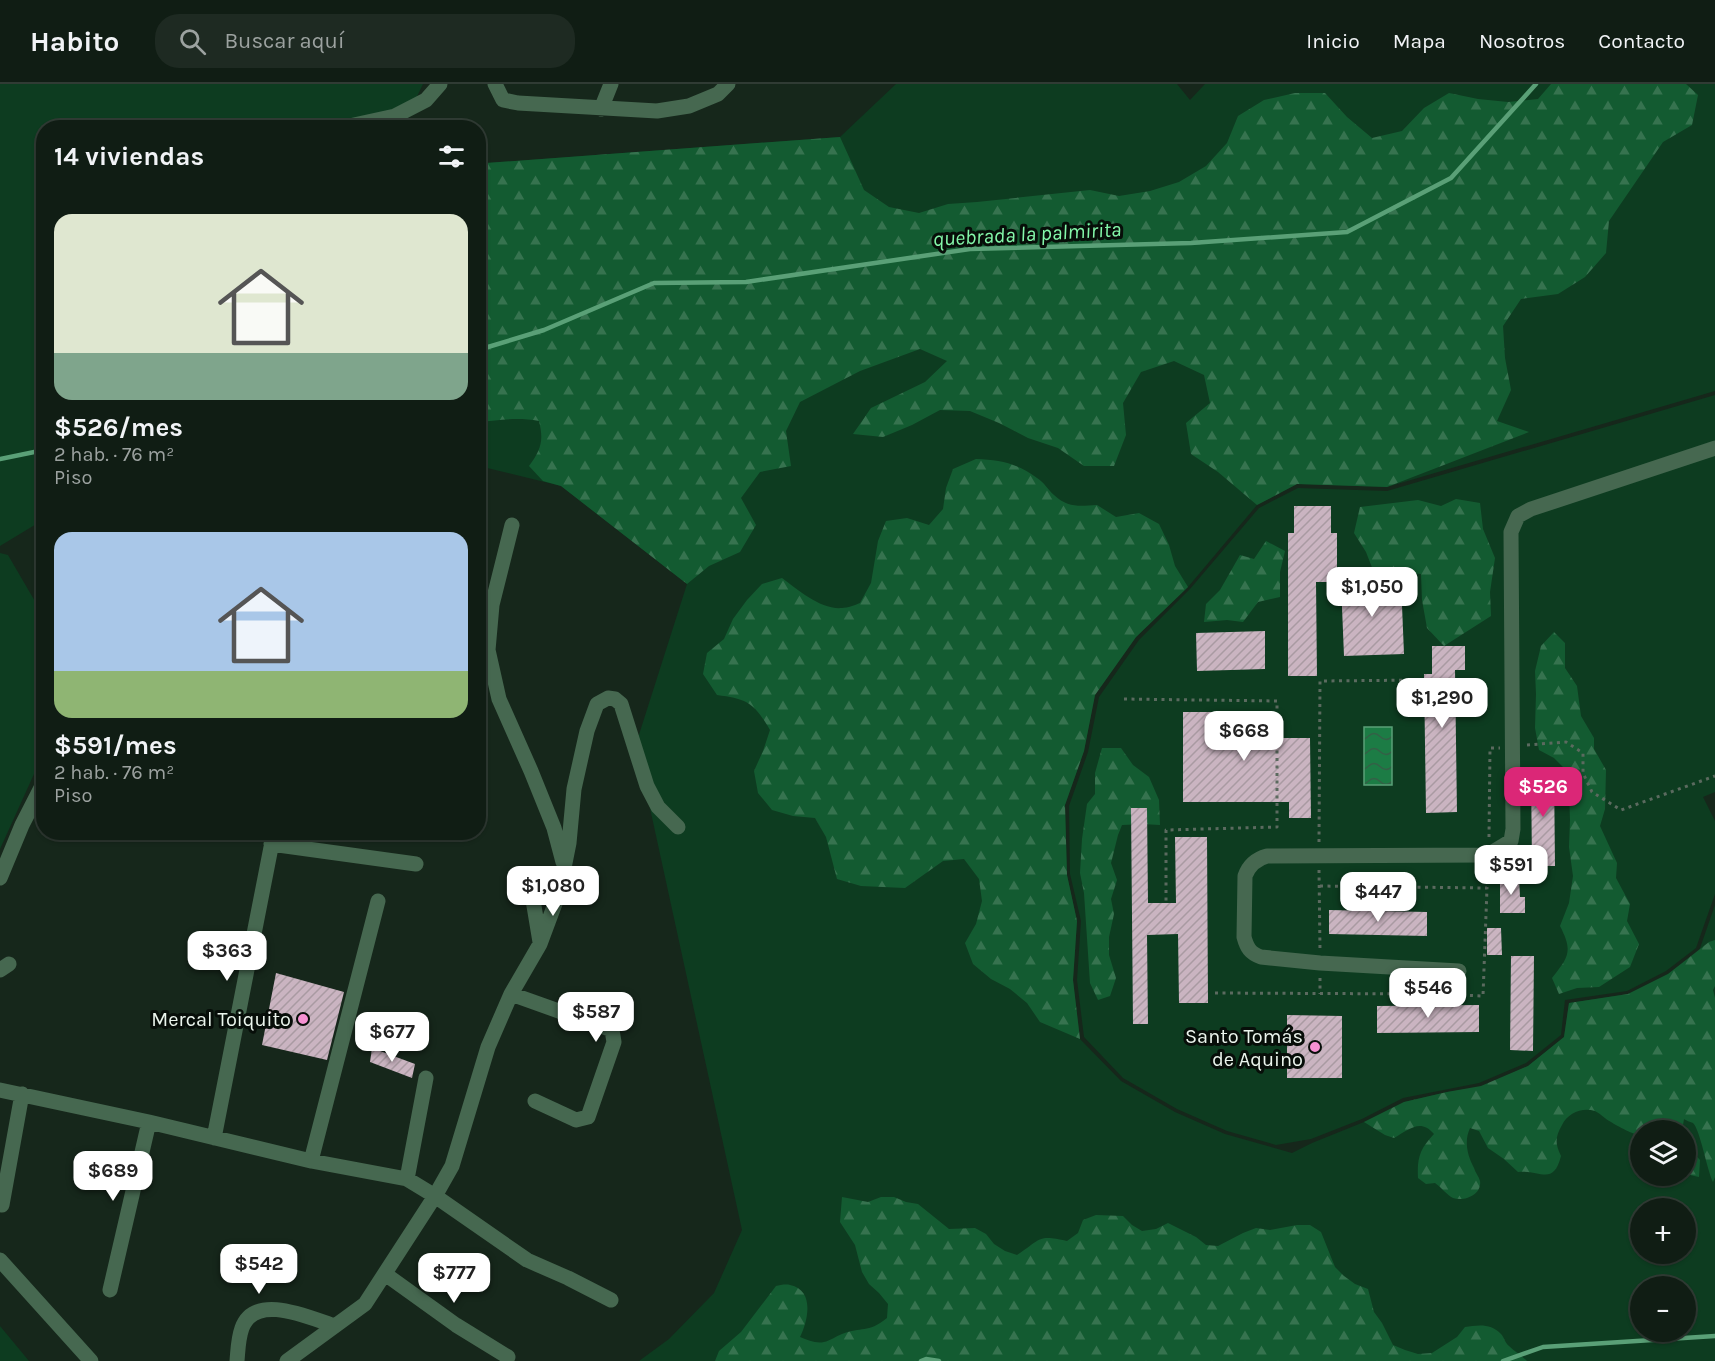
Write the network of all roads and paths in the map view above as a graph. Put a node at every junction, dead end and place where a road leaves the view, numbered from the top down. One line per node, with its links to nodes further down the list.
1 (440, 84): 6 (street)
2 (495, 84): 5 (street)
3 (611, 84): 5 (street)
4 (728, 84): 5 (street)
5 (601, 109)
6 (377, 120)
7 (1715, 448): 15 (street)
8 (512, 525): 17 (street)
9 (1424, 680): 15 (path)
10 (1124, 699): 21 (path)
11 (36, 798): 18 (street)
12 (678, 827): 17 (street)
13 (273, 840): 32 (street)
14 (284, 840): 16 (street)
15 (1318, 857): 23 (path); 23 (street)
16 (416, 864)
17 (564, 868): 22 (street)
18 (0, 878)
19 (532, 894): 22 (street)
20 (378, 902): 33 (street)
21 (1166, 903)
22 (540, 945): 25 (street)
23 (1320, 963): 24 (street); 26 (path)
24 (1459, 971)
25 (511, 994): 30 (street); 35 (street)
26 (1320, 994)
27 (426, 1078): 34 (street)
28 (0, 1090): 29 (street)
29 (22, 1094): 31 (street); 36 (street)
30 (535, 1101)
31 (149, 1122): 32 (street); 39 (street)
32 (214, 1138): 33 (street)
33 (311, 1161): 34 (street)
34 (407, 1179): 35 (street)
35 (435, 1196): 38 (street); 40 (street)
36 (2, 1205)
37 (0, 1260): 43 (street)
38 (386, 1274): 41 (street); 42 (street)
39 (110, 1290)
40 (611, 1300)
41 (335, 1326): 44 (street); 45 (street)
42 (508, 1357)
43 (91, 1361)
44 (237, 1361)
45 (287, 1361)

